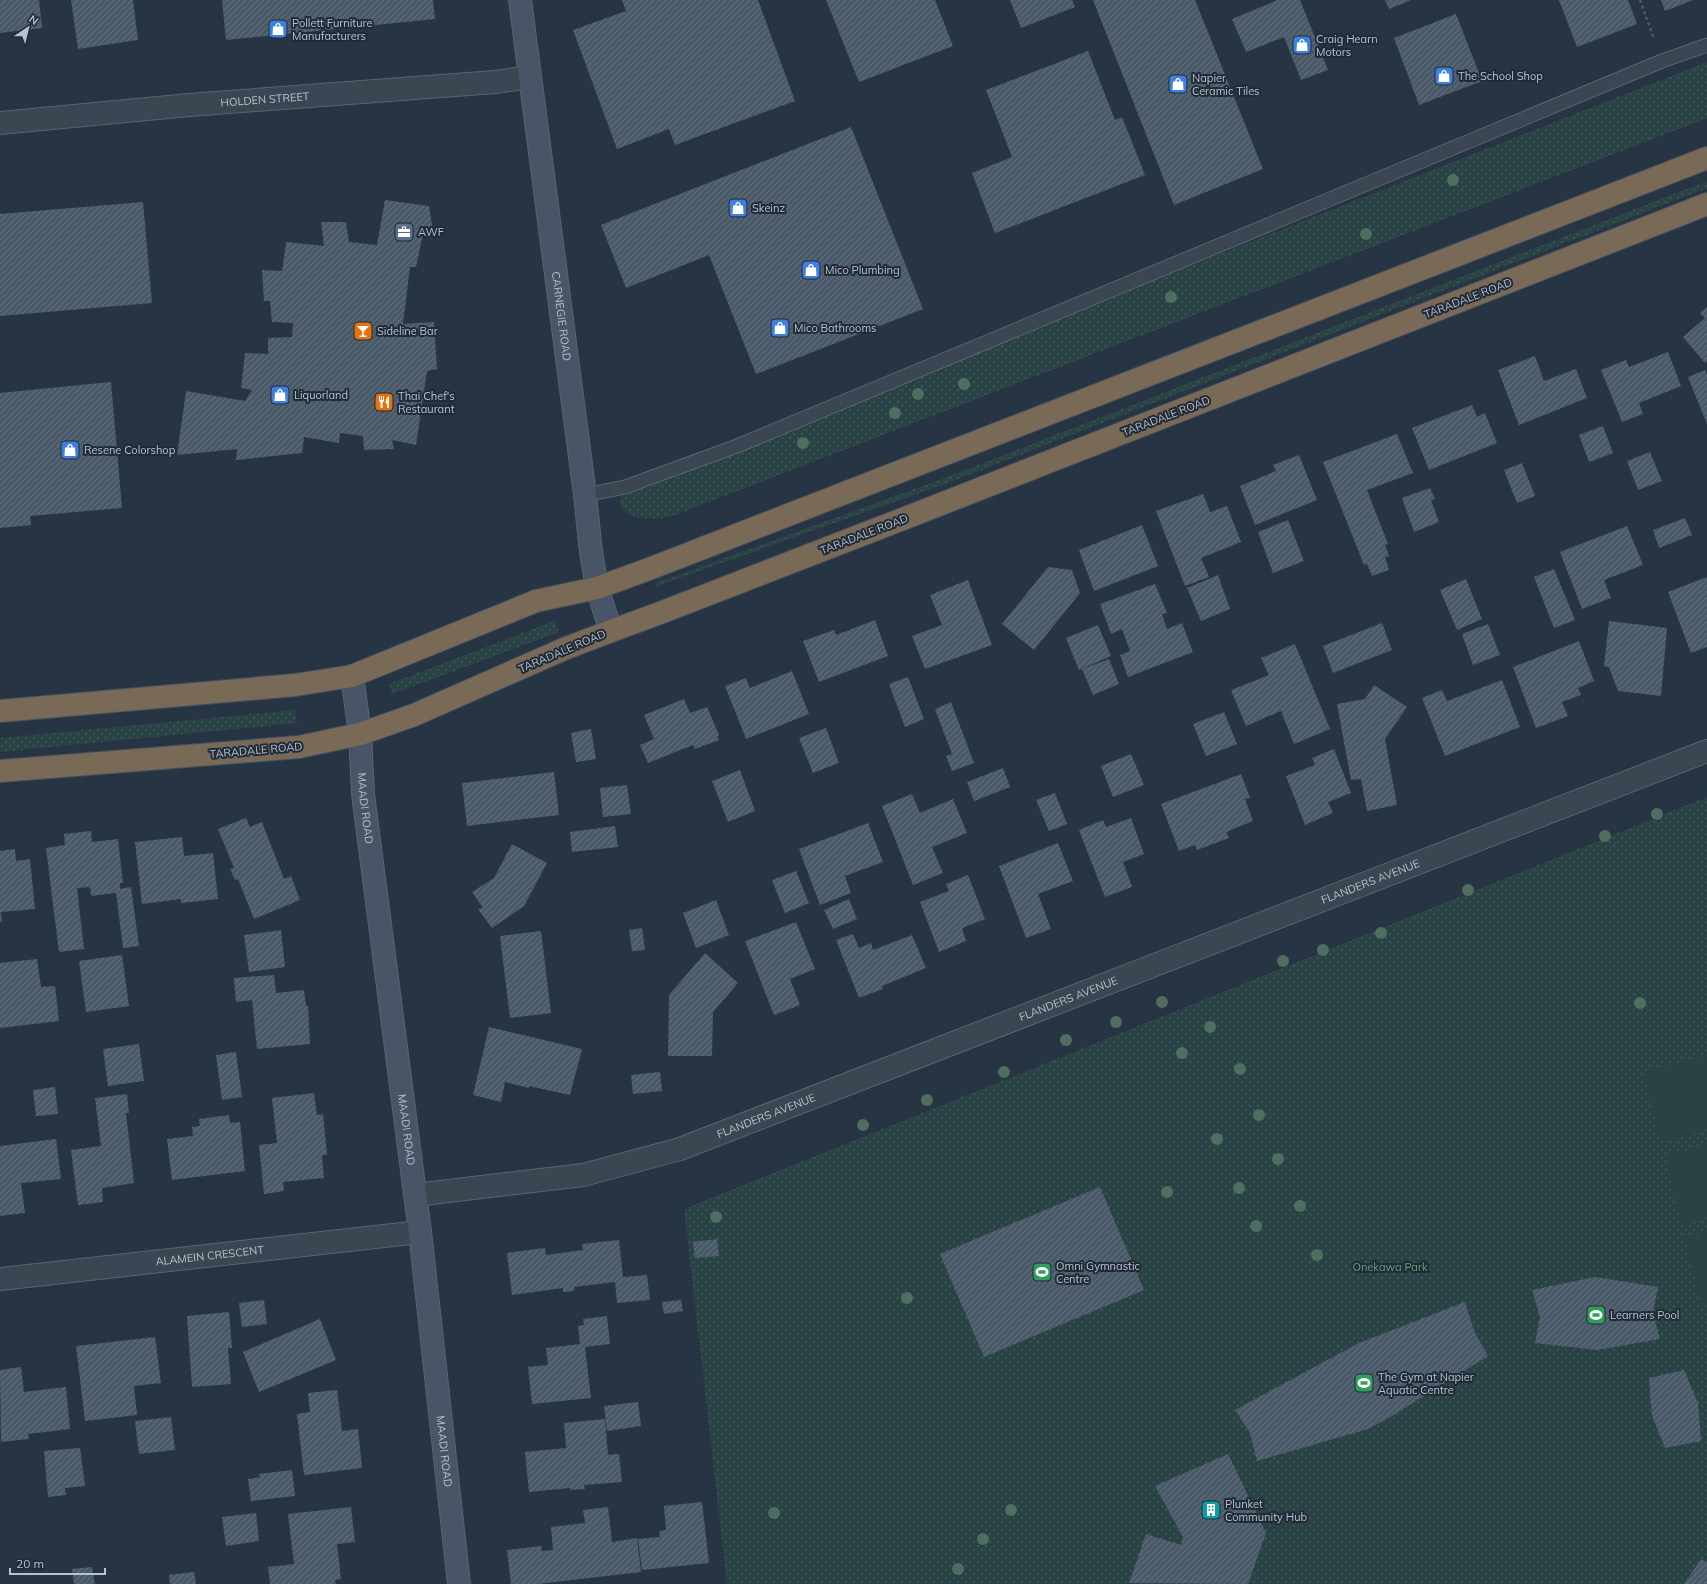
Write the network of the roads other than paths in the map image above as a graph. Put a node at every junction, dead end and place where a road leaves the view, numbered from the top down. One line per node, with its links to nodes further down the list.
1 (520, 0): 3 (main road, CARNEGIE ROAD)
2 (1707, 45): 7 (lane)
3 (530, 77): 4 (street, HOLDEN STREET); 7 (main road, CARNEGIE ROAD)
4 (0, 123)
5 (1707, 158): 8 (highway)
6 (1707, 204): 9 (highway, TARADALE ROAD)
7 (585, 495): 8 (main road, CARNEGIE ROAD)
8 (598, 588): 9 (main road, CARNEGIE ROAD); 10 (highway)
9 (611, 631): 12 (highway, TARADALE ROAD)
10 (352, 676): 11 (highway); 12 (main road, MAADI ROAD)
11 (0, 711)
12 (360, 734): 14 (highway, TARADALE ROAD); 15 (main road, MAADI ROAD)
13 (1707, 751): 15 (street, FLANDERS AVENUE)
14 (0, 771)
15 (415, 1195): 16 (main road, MAADI ROAD)
16 (420, 1232): 17 (street, ALAMEIN CRESCENT); 18 (main road, MAADI ROAD)
17 (0, 1279)
18 (459, 1584)

